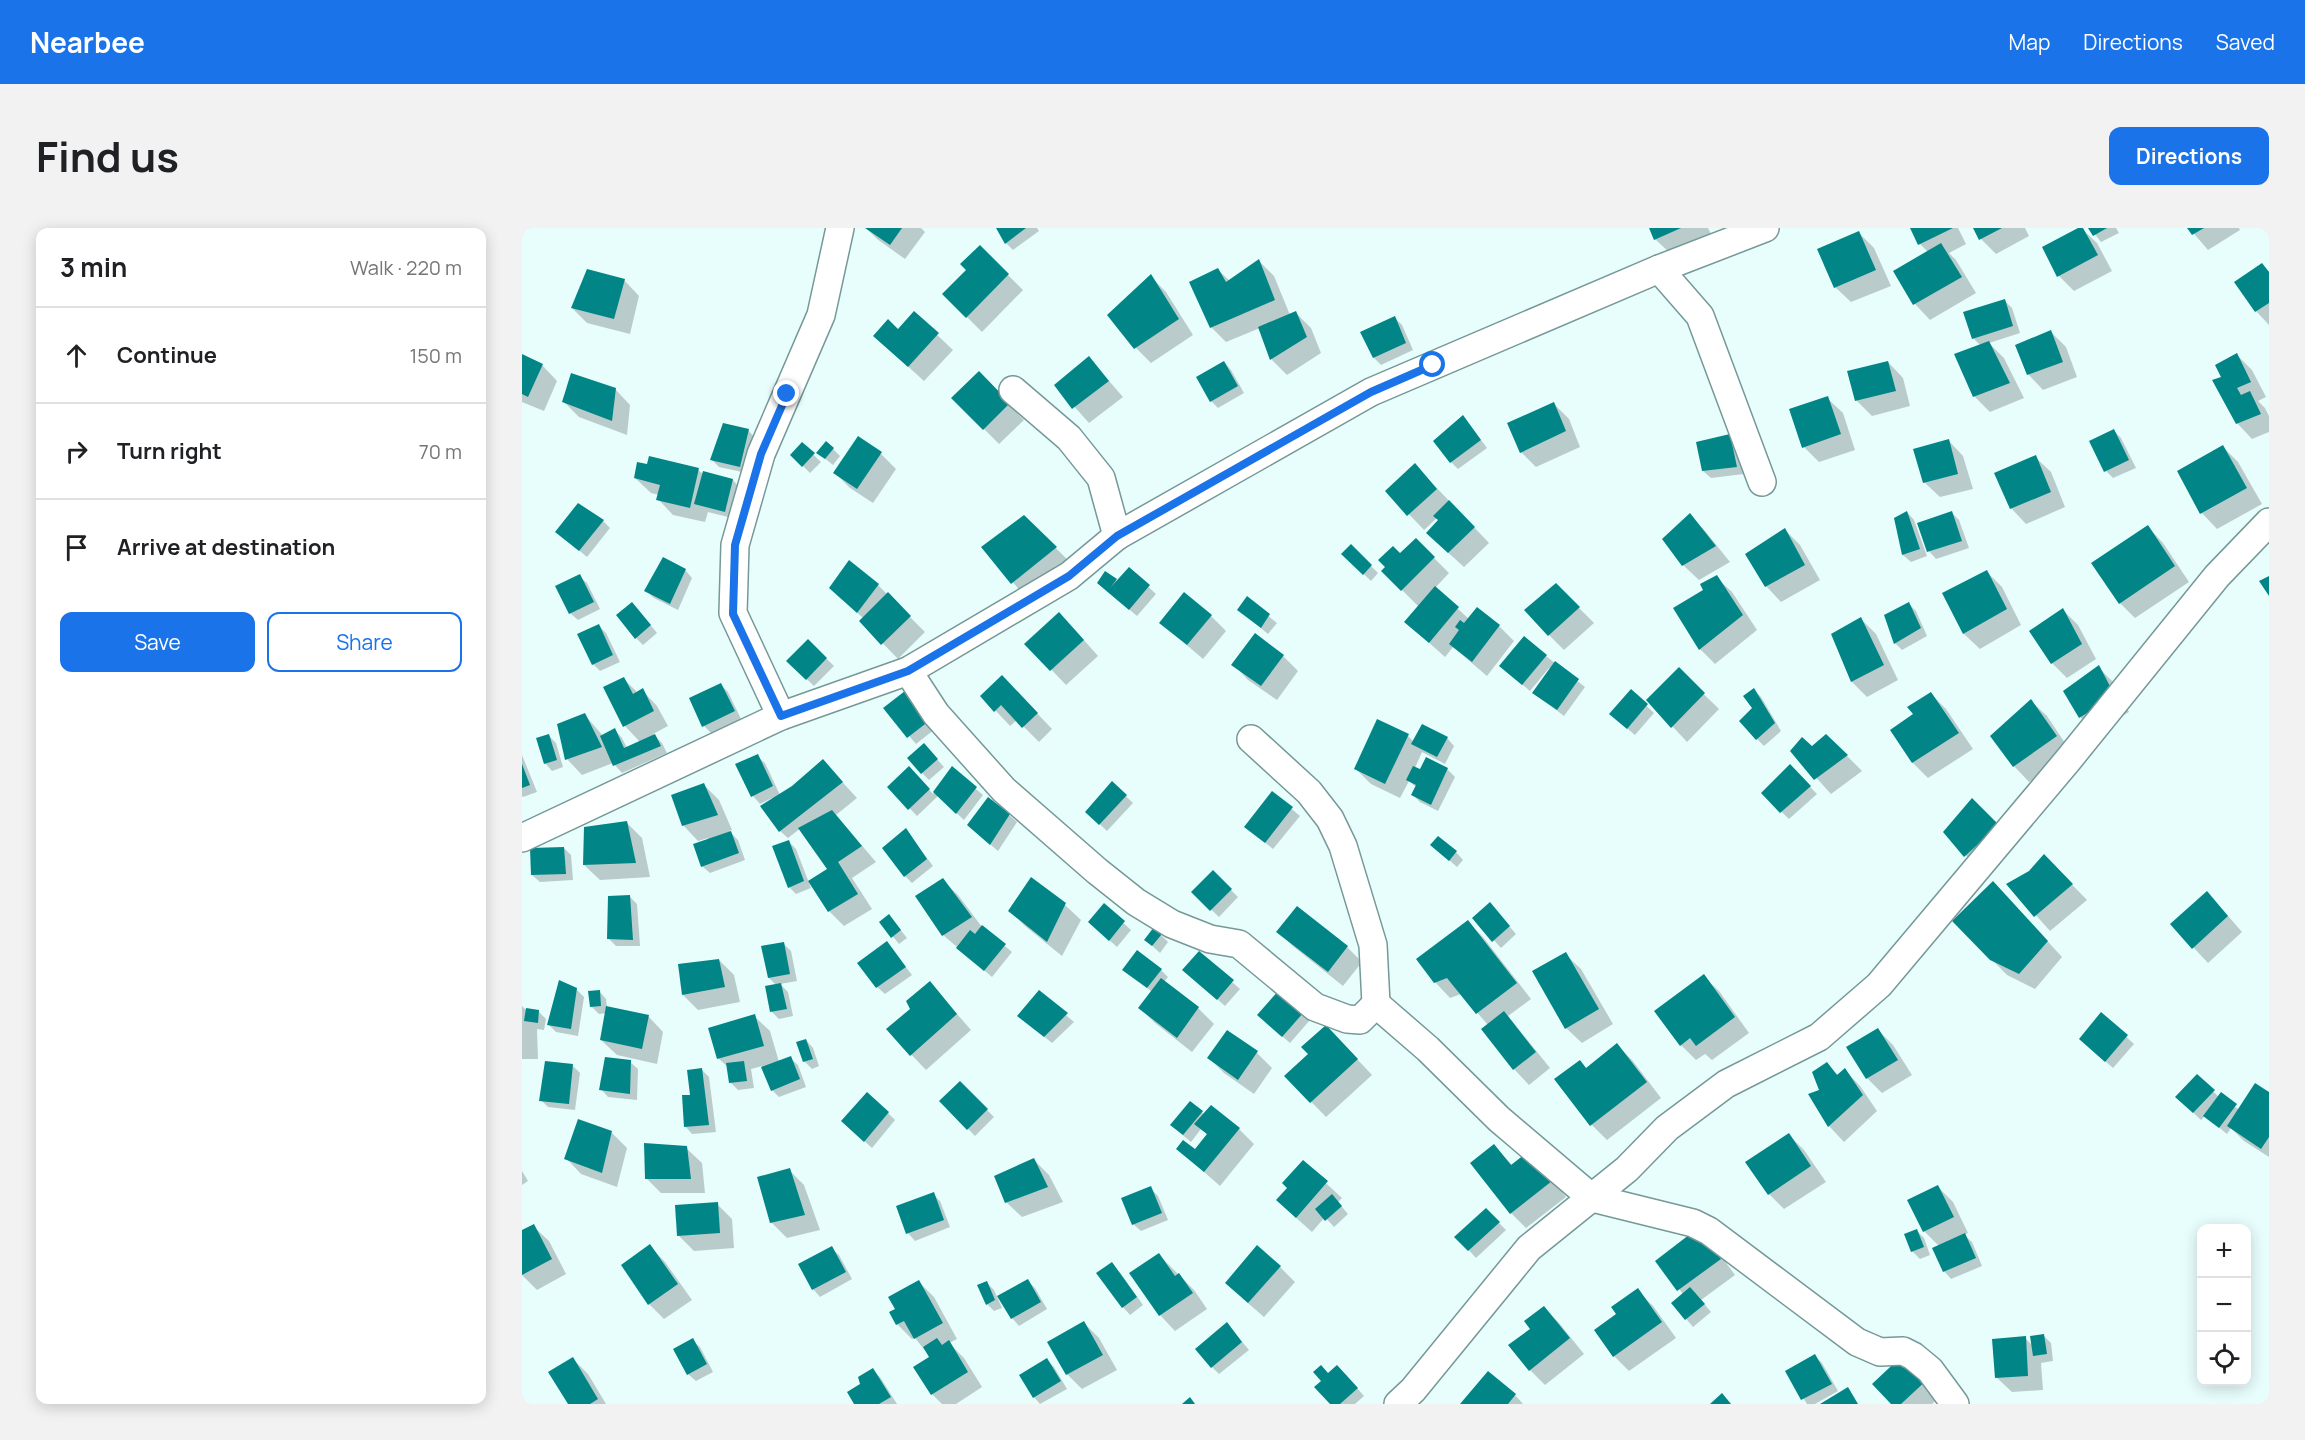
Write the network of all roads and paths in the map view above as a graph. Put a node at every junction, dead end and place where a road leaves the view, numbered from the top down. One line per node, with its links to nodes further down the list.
1 (840, 228): 9 (street)
2 (1765, 228): 3 (street)
3 (1659, 269): 5 (street); 7 (street)
4 (1013, 390): 7 (street)
5 (1762, 482)
6 (2269, 522): 13 (street)
7 (1117, 536): 8 (street)
8 (908, 671): 9 (street); 12 (street)
9 (781, 716): 11 (street)
10 (1251, 739): 12 (street)
11 (522, 838)
12 (1376, 1004): 13 (street)
13 (1592, 1198): 14 (street); 15 (street)
14 (1398, 1404)
15 (1955, 1404)

